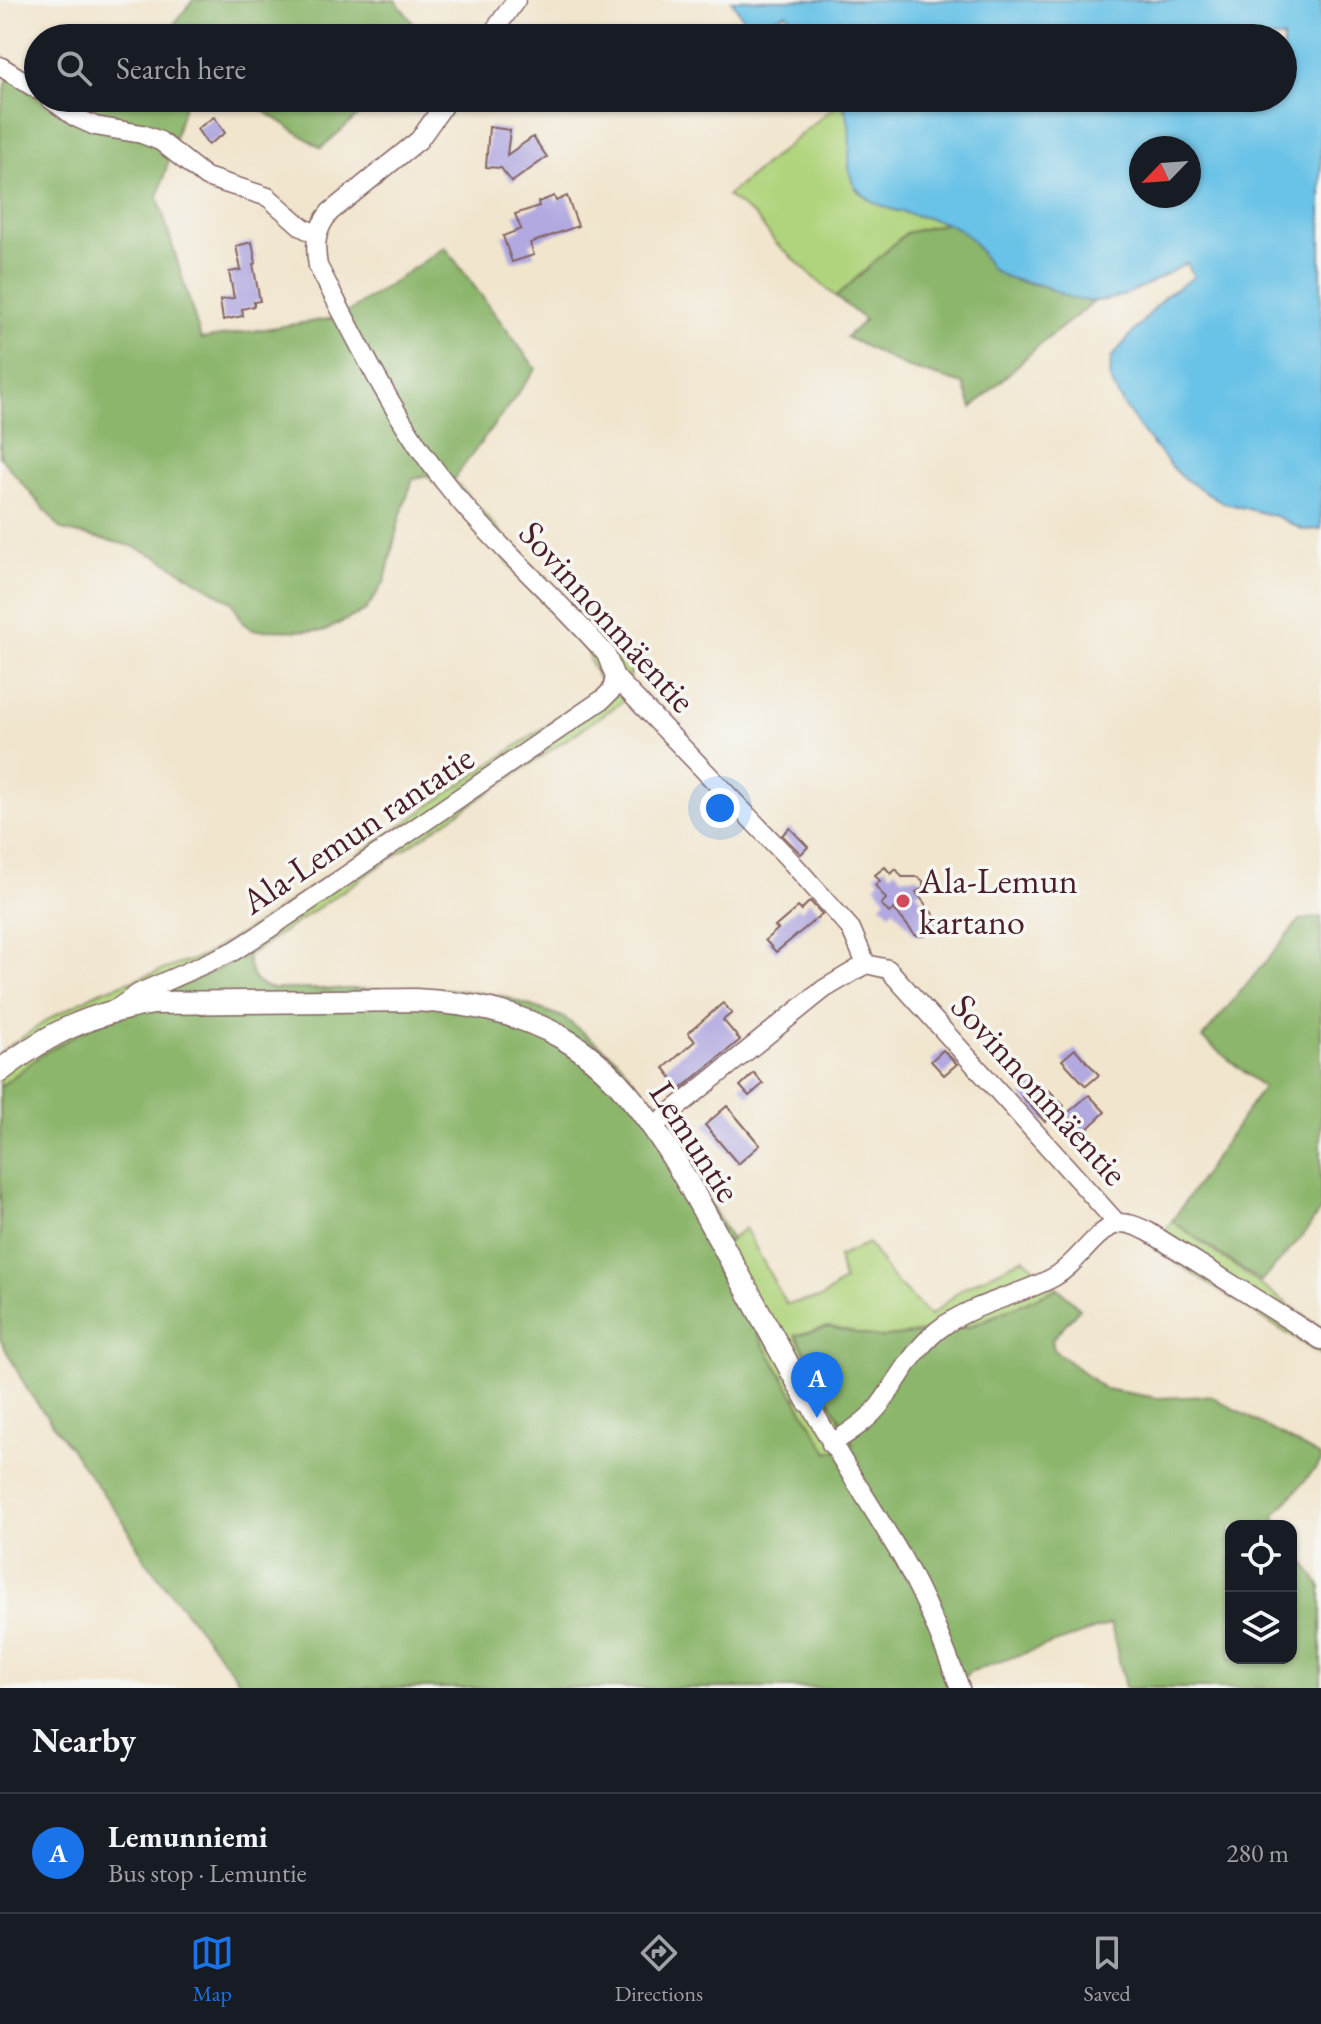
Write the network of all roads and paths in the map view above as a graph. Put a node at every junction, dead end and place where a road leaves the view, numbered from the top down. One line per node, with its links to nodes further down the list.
1 (516, 0): 2 (street)
2 (499, 24)
3 (0, 66): 4 (street)
4 (24, 81)
5 (68, 112): 7 (street)
6 (439, 112): 7 (street)
7 (317, 235): 8 (street, Sovinnonmäentie)
8 (615, 677): 9 (street, Sovinnonmäentie); 10 (street, Ala-Lemun rantatie)
9 (866, 964): 12 (street); 13 (street, Sovinnonmäentie)
10 (116, 1009): 11 (street, Lemuntie); 12 (street, Lemuntie)
11 (0, 1071)
12 (654, 1126): 15 (street, Lemuntie)
13 (1117, 1223): 14 (street); 16 (street)
14 (1321, 1340)
15 (808, 1401): 16 (street, Lemuntie)
16 (831, 1444): 17 (street, Lemuntie)
17 (960, 1688)

